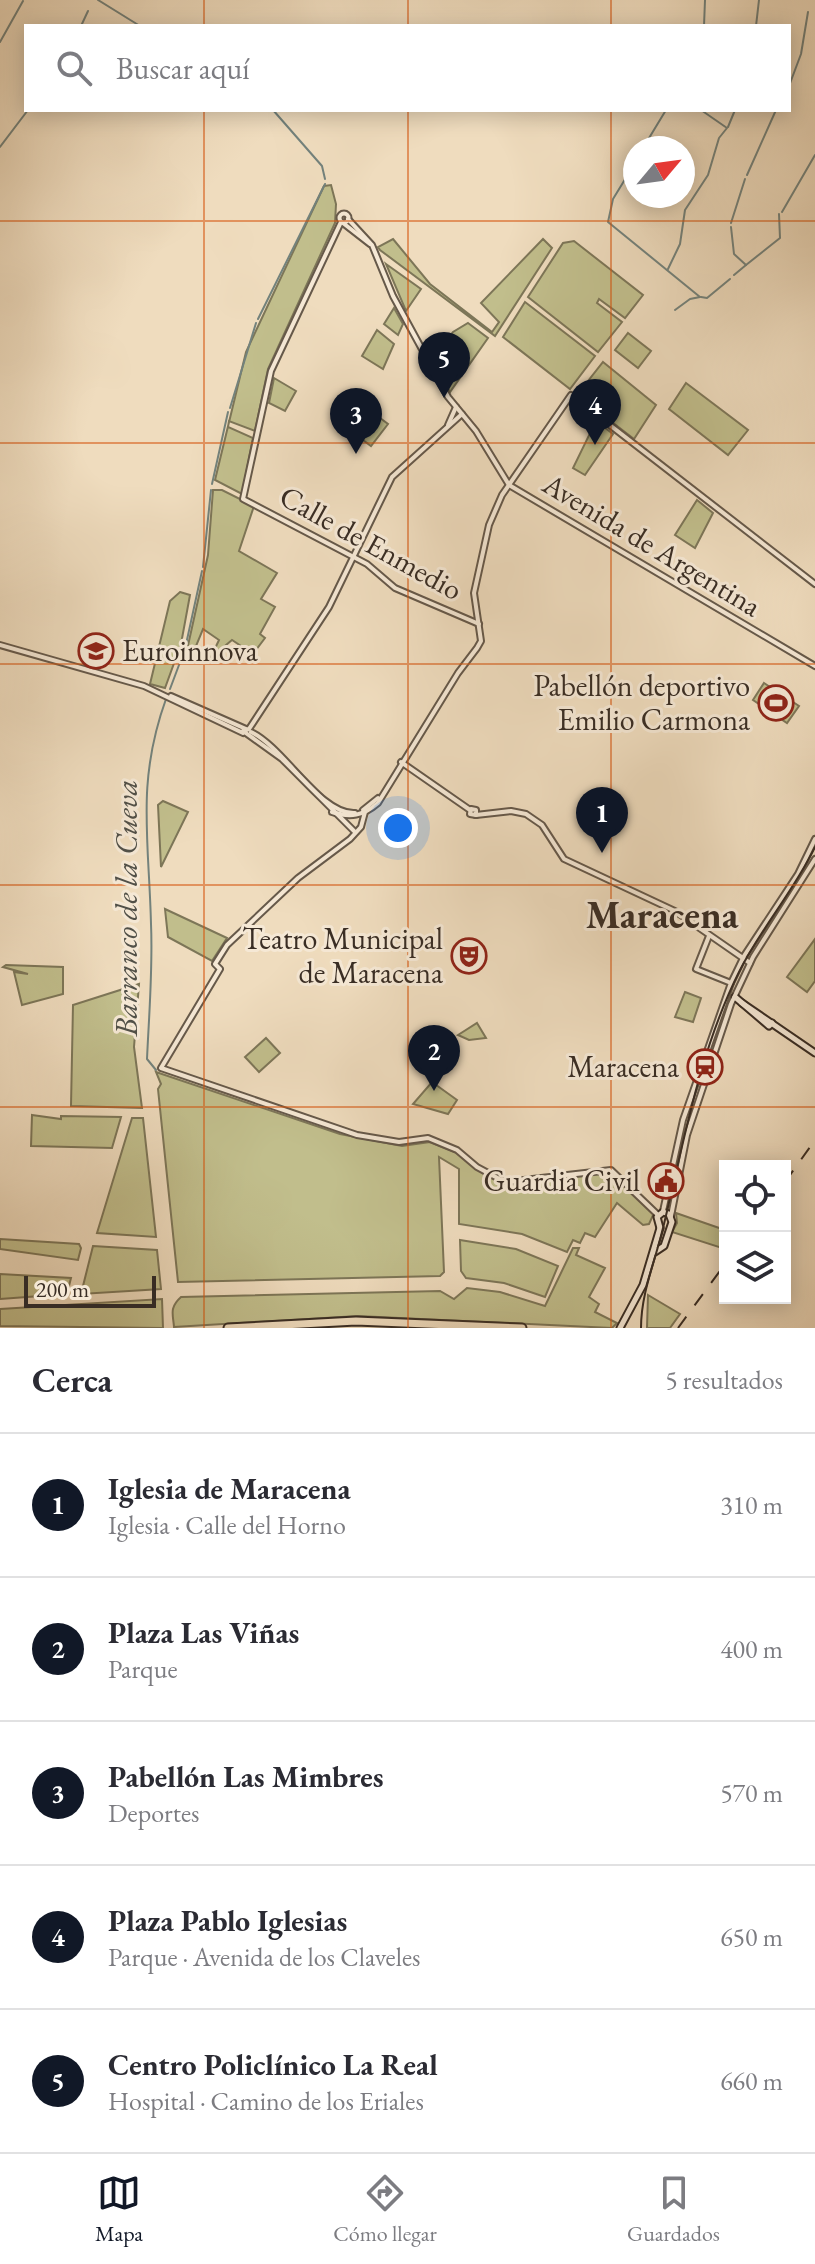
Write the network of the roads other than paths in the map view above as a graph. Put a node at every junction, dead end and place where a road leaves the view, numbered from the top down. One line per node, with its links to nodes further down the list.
1 (456, 407): 2 (street); 3 (street); 7 (street, Calle de Enmedio)
2 (451, 414): 4 (street); 5 (street)
3 (462, 414): 4 (street); 6 (street)
4 (457, 419): 5 (street)
5 (447, 427): 7 (street)
6 (509, 485): 8 (street); 9 (street); 11 (street, Avenida de Argentina)
7 (353, 556): 9 (street, Calle de Enmedio); 12 (street)
8 (815, 584)
9 (479, 624): 13 (street)
10 (0, 645): 12 (street)
11 (815, 666)
12 (247, 732): 15 (street); 17 (street)
13 (401, 762): 14 (street); 23 (street)
14 (380, 796): 16 (street); 17 (street)
15 (332, 812): 17 (street); 19 (street)
16 (365, 812): 17 (street); 18 (street)
17 (354, 814): 18 (street); 19 (street)
18 (363, 825): 20 (street)
19 (348, 827): 20 (street)
20 (354, 831): 30 (street)
21 (815, 839): 24 (street)
22 (815, 859): 25 (street)
23 (710, 936): 24 (street); 26 (street)
24 (744, 956): 25 (street); 26 (street)
25 (750, 964): 28 (street)
26 (731, 983): 27 (street); 28 (street)
27 (728, 994): 28 (street); 30 (street)
28 (735, 997): 29 (main road); 31 (street)
29 (815, 1053)
30 (661, 1214): 31 (main road); 33 (main road)
31 (671, 1216): 32 (main road)
32 (670, 1226): 33 (main road); 34 (main road)
33 (660, 1228): 34 (main road)
34 (654, 1253): 37 (main road)
35 (228, 1328): 36 (highway)
36 (522, 1328)
37 (620, 1328)

